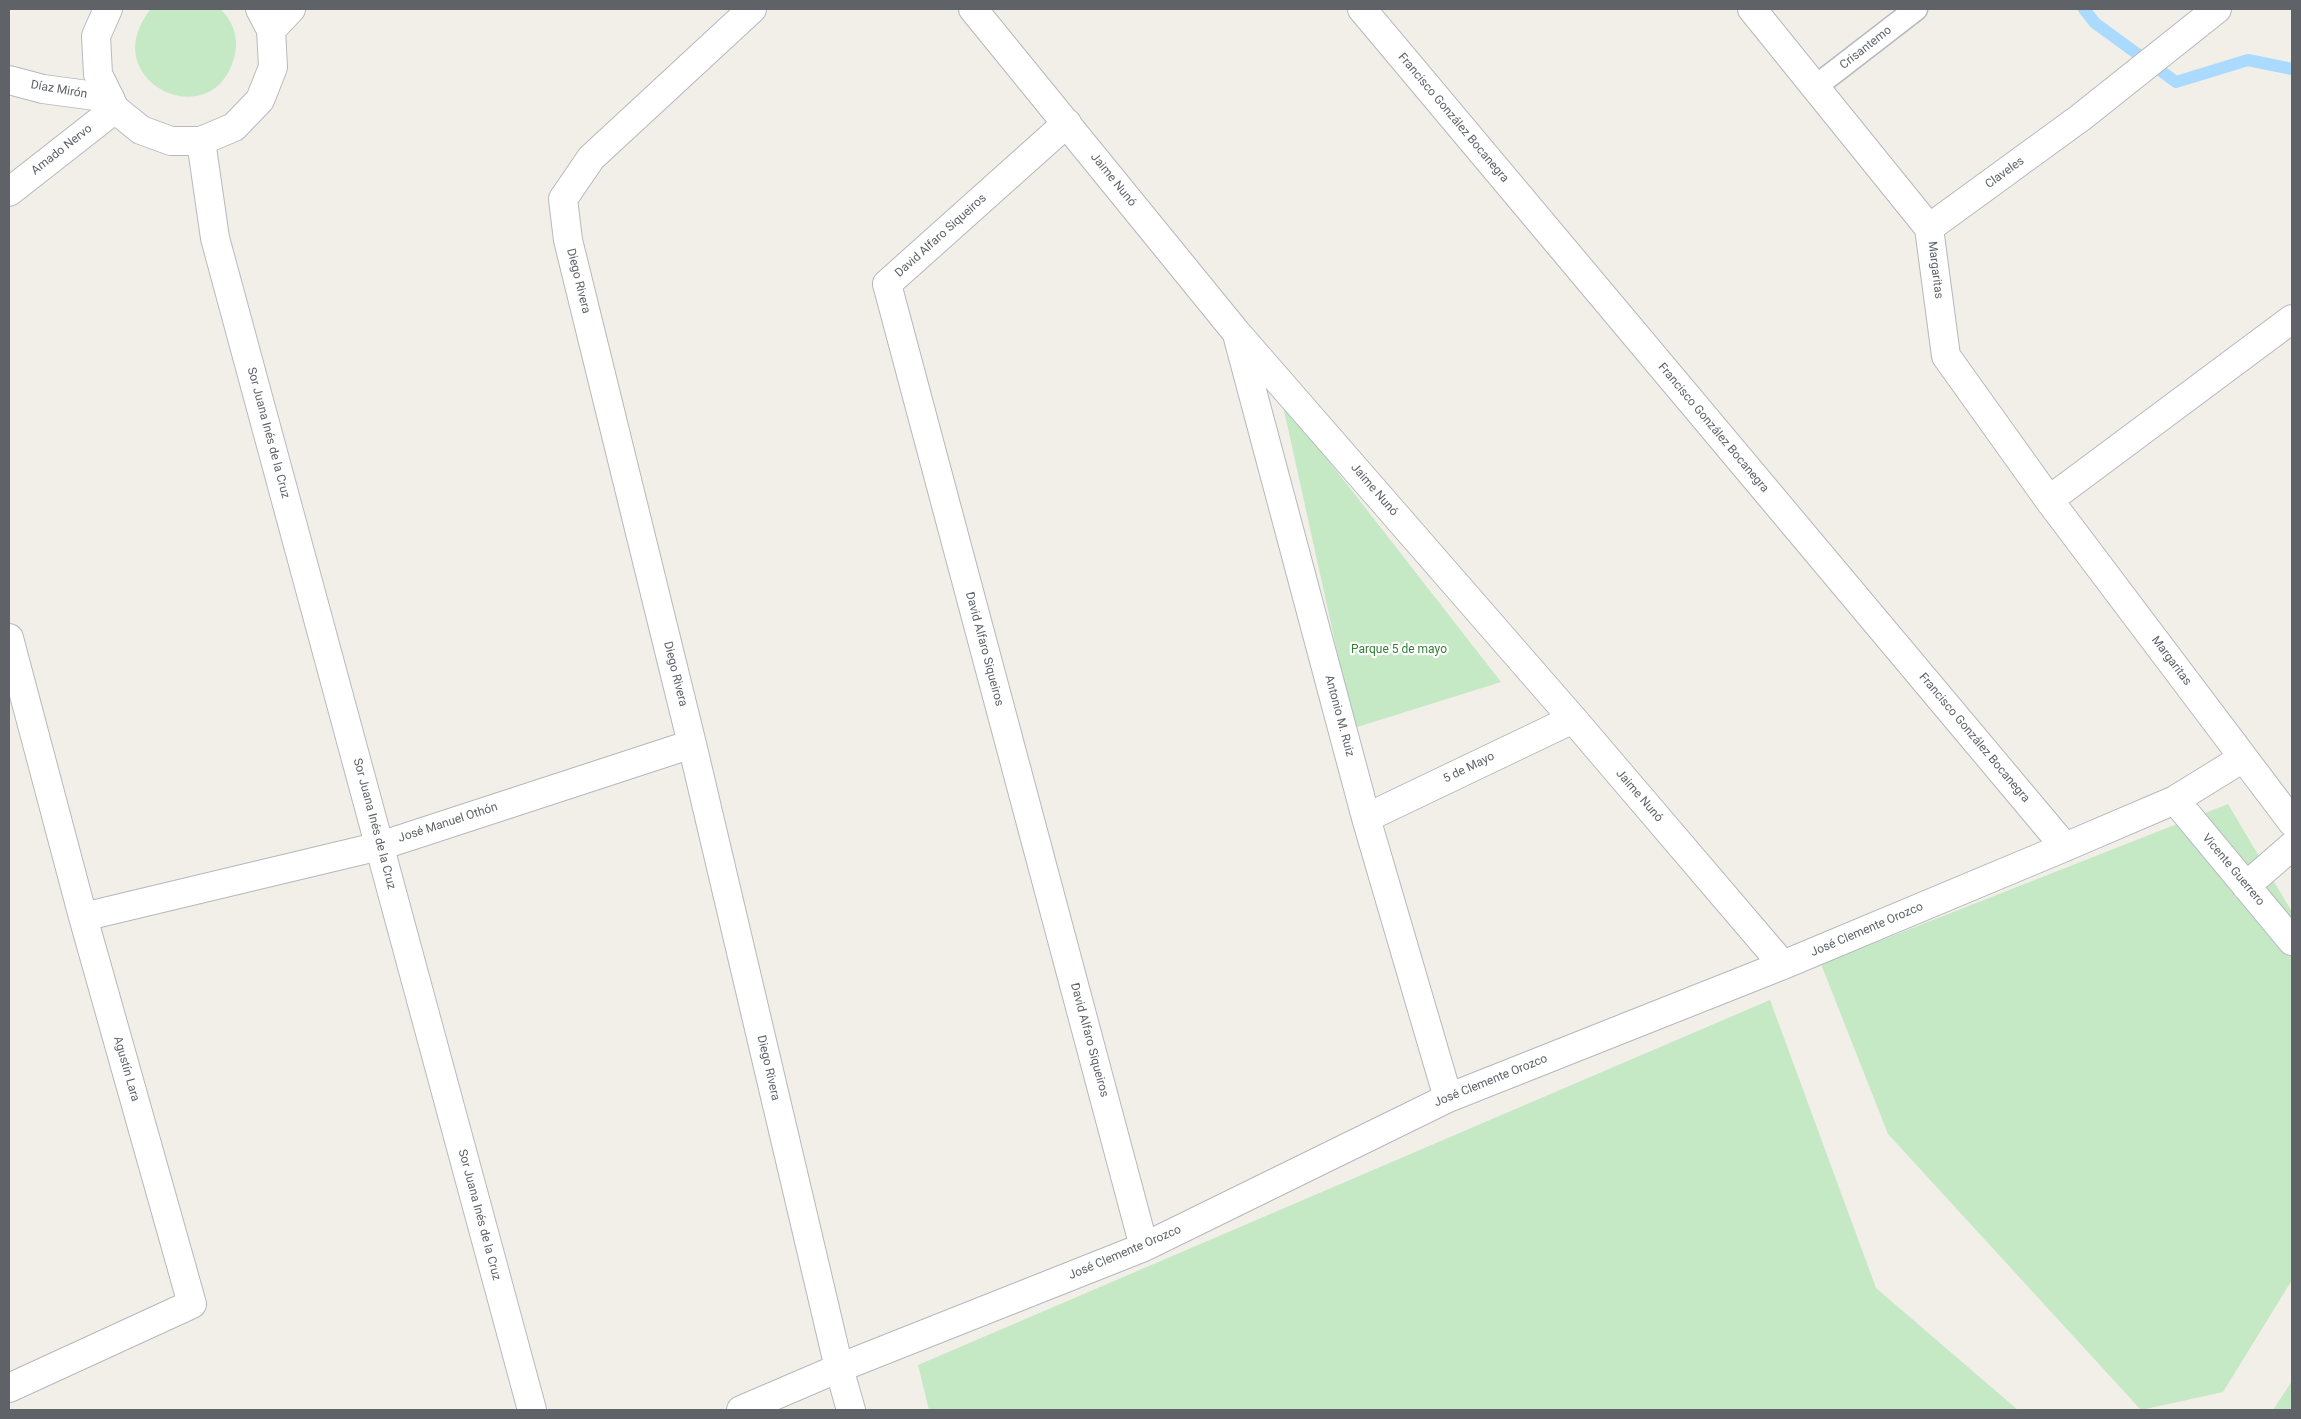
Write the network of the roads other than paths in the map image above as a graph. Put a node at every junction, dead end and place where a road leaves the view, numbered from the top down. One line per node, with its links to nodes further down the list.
1 (108, 9): 12 (street)
2 (291, 9): 9 (street)
3 (752, 9): 22 (street, Diego Rivera)
4 (973, 9): 13 (street, Jaime Nunó)
5 (1362, 9): 29 (street, Francisco González Bocanegra)
6 (1752, 9): 11 (street, Margaritas)
7 (1916, 9): 11 (lane, Crisantemo)
8 (2217, 9): 16 (street, Claveles)
9 (265, 20): 14 (street)
10 (9, 80): 12 (street, Díaz Mirón)
11 (1815, 87): 16 (street, Margaritas)
12 (112, 104): 14 (street); 15 (street, Amado Nervo)
13 (1067, 123): 18 (street, Jaime Nunó); 35 (street, David Alfaro Siqueiros)
14 (201, 141): 27 (street, Sor Juana Inés de la Cruz)
15 (9, 192)
16 (1929, 228): 19 (street, Margaritas)
17 (2292, 320): 19 (street)
18 (1236, 332): 21 (street, Jaime Nunó); 25 (street, Antonio M. Ruiz)
19 (2049, 500): 23 (street, Margaritas)
20 (9, 638): 31 (street, Agustín Lara)
21 (1573, 719): 25 (street, 5 de Mayo); 33 (street, Jaime Nunó)
22 (692, 744): 27 (street, José Manuel Othón); 36 (street, Diego Rivera)
23 (2244, 758): 24 (street, José Clemente Orozco); 26 (street, Margaritas)
24 (2175, 800): 29 (street, José Clemente Orozco); 30 (street, Vicente Guerrero)
25 (1366, 818): 34 (street, Antonio M. Ruiz)
26 (2292, 822)
27 (380, 846): 31 (street, José Manuel Othón); 38 (street, Sor Juana Inés de la Cruz)
28 (2292, 846): 30 (street)
29 (2066, 847): 33 (street, José Clemente Orozco)
30 (2246, 886): 32 (street, Vicente Guerrero)
31 (83, 917): 37 (street, Agustín Lara)
32 (2292, 941)
33 (1783, 965): 34 (street, José Clemente Orozco)
34 (1448, 1098): 35 (street, José Clemente Orozco)
35 (1144, 1247): 36 (street, José Clemente Orozco)
36 (839, 1368): 39 (street, José Clemente Orozco); 40 (street, Diego Rivera)
37 (9, 1388)
38 (532, 1410)
39 (741, 1410)
40 (851, 1410)

